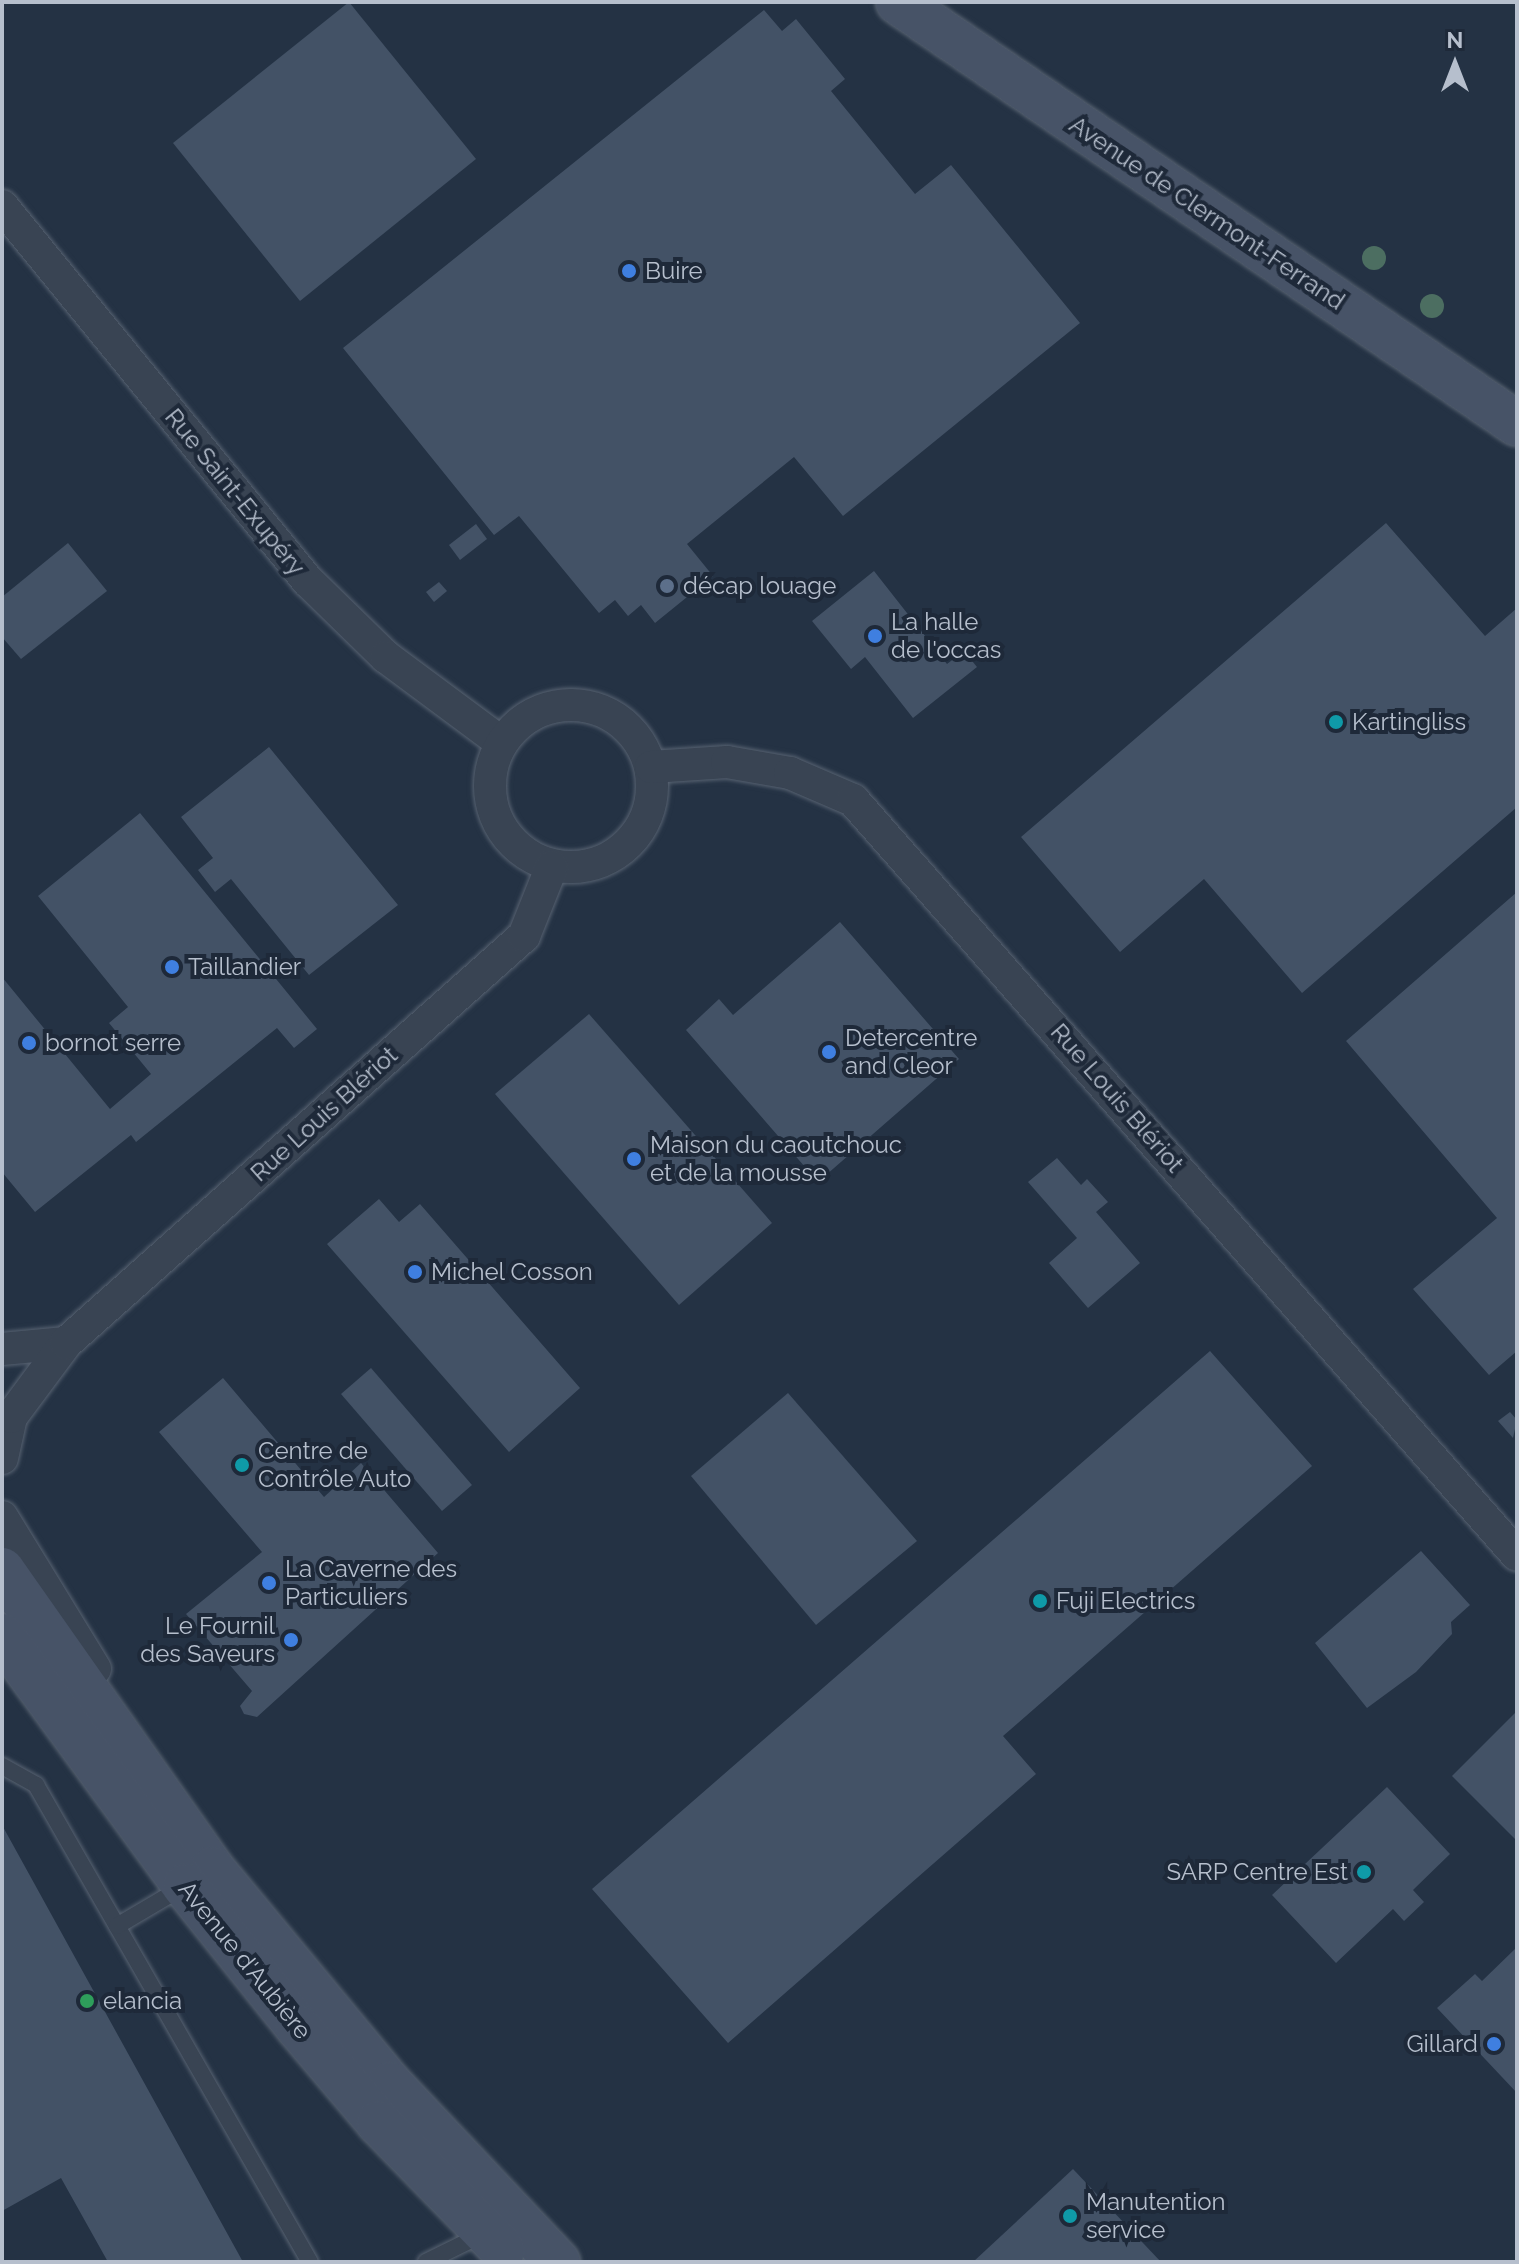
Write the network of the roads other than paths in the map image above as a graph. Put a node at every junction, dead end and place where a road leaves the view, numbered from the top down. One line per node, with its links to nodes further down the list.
1 (898, 2): 3 (main road, Avenue de Clermont-Ferrand)
2 (2, 206): 4 (street, Rue Saint-Exupéry)
3 (1517, 424)
4 (502, 743): 5 (street); 6 (street)
5 (651, 767): 6 (street); 12 (street, Rue Louis Blériot)
6 (552, 866): 7 (street, Rue Louis Blériot)
7 (66, 1343): 8 (street); 9 (street)
8 (2, 1349)
9 (7, 1420): 10 (street)
10 (2, 1458)
11 (2, 1517): 16 (street, Avenue d'Aubière)
12 (1517, 1555)
13 (2, 1570): 16 (main road, Avenue d'Aubière)
14 (2, 1636): 16 (main road, Avenue d'Aubière)
15 (2, 1766): 17 (lane)
16 (198, 1877): 17 (lane); 18 (main road, Avenue d'Aubière)
17 (117, 1926): 19 (lane)
18 (504, 2236): 20 (lane); 21 (main road, Avenue d'Aubière)
19 (310, 2262)
20 (426, 2262)
21 (558, 2262)

